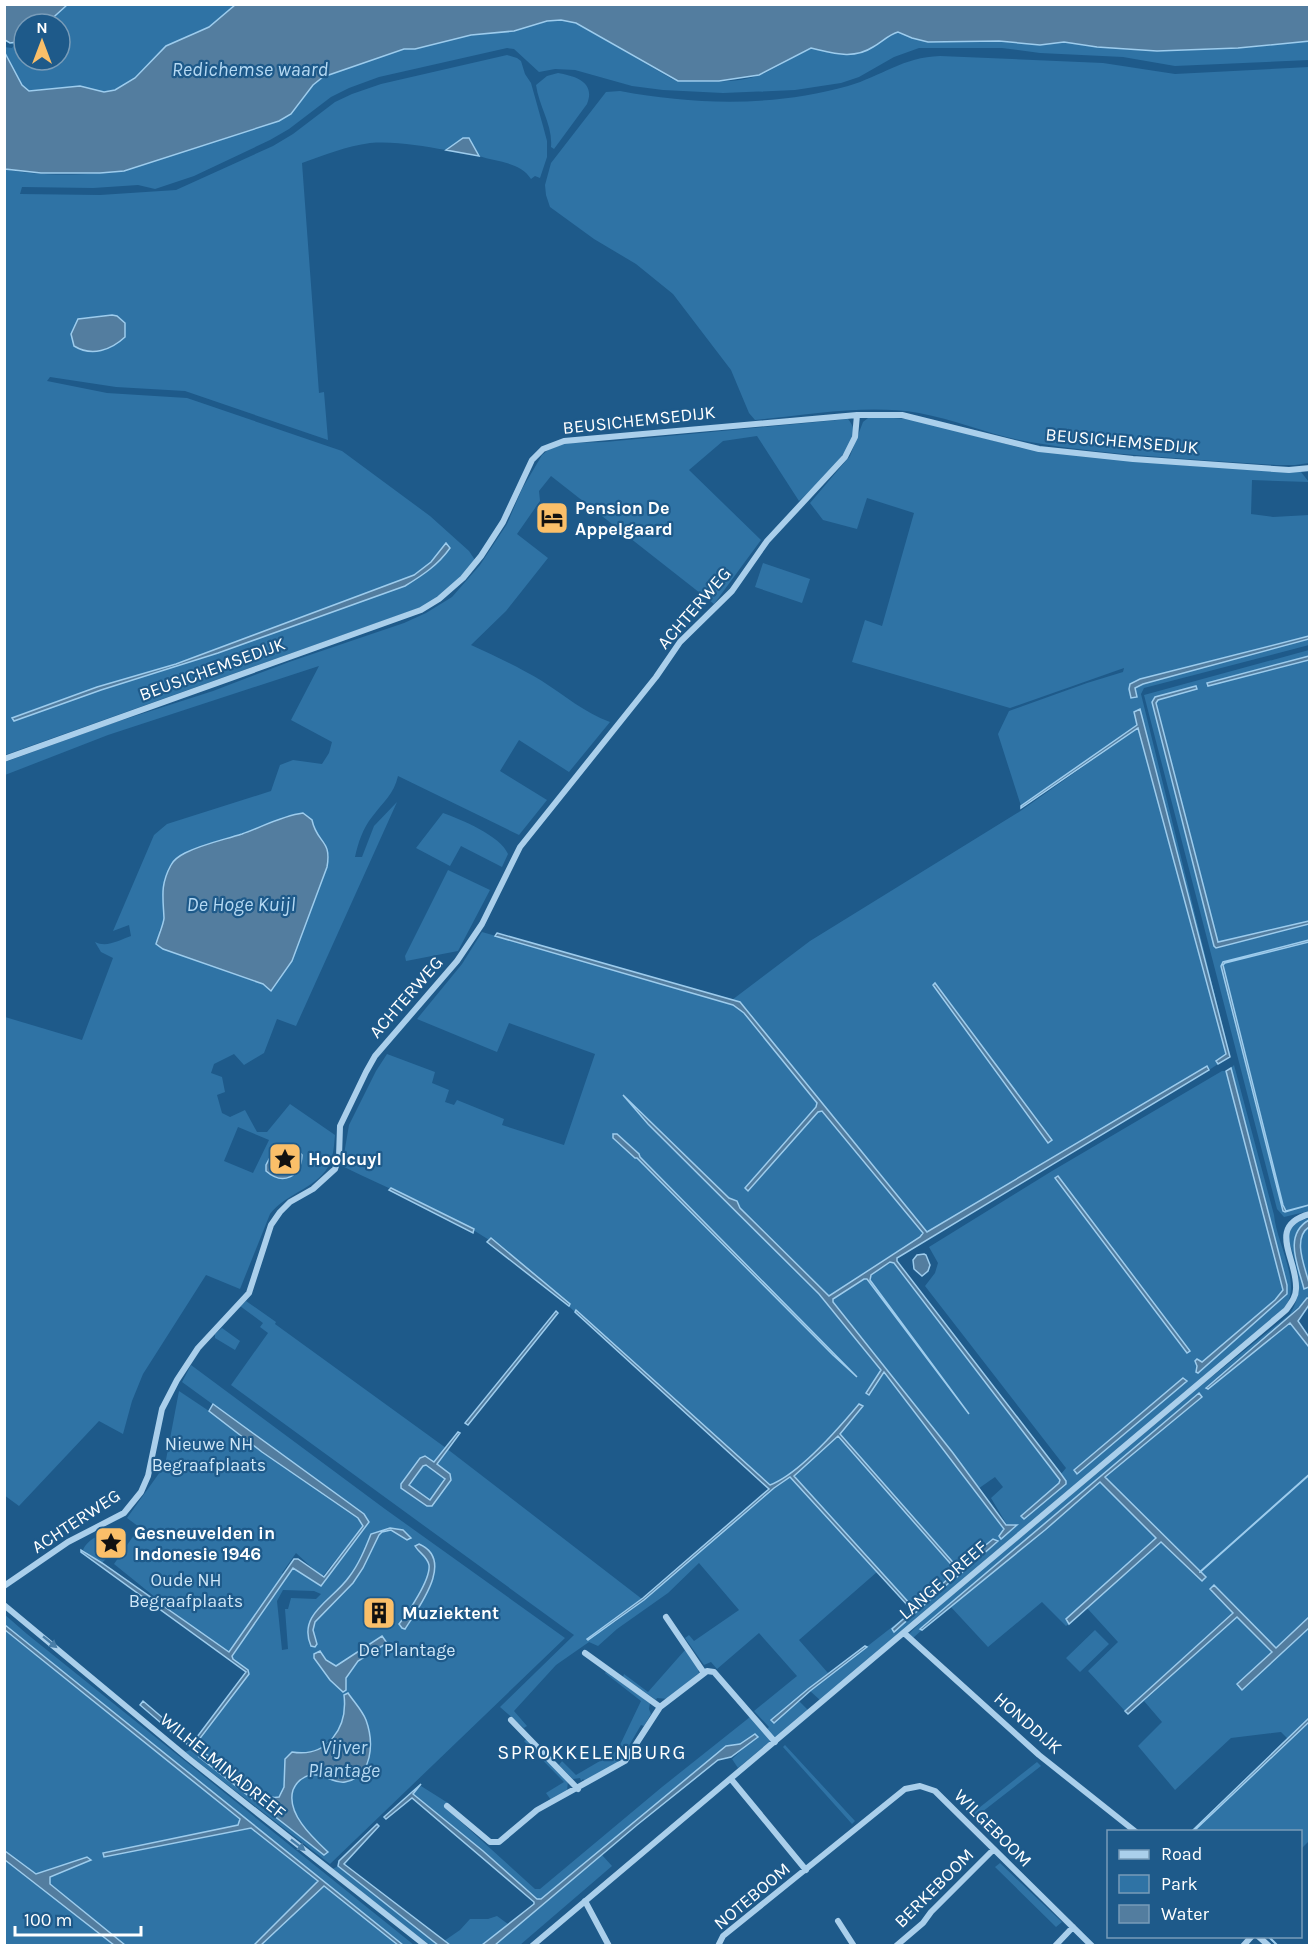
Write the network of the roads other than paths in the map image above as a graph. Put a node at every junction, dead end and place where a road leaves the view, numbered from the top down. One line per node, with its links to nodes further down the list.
1 (857, 415): 2 (street, BEUSICHEMSEDIJK); 3 (street, BEUSICHEMSEDIJK); 5 (street, ACHTERWEG)
2 (1310, 468)
3 (4, 759)
4 (1310, 1214): 8 (street, LANGE DREEF)
5 (4, 1586)
6 (4, 1605): 23 (street, WILHELMINADREEF, one-way to 23)
7 (666, 1617): 10 (street)
8 (904, 1633): 13 (street, LANGE DREEF); 17 (street, HONDDIJK)
9 (585, 1653): 11 (street)
10 (704, 1673): 11 (street); 13 (street)
11 (660, 1707): 15 (street)
12 (511, 1720): 15 (street)
13 (775, 1742): 14 (street, LANGE DREEF)
14 (731, 1779): 19 (street); 20 (street, LANGE DREEF)
15 (578, 1789): 16 (street)
16 (447, 1806)
17 (1133, 1830)
18 (993, 1850): 19 (street, WILGEBOOM); 22 (street, WILGEBOOM); 28 (street, BERKEBOOM)
19 (806, 1870): 26 (street, NOTEBOOM)
20 (585, 1901): 24 (street, LANGE DREEF); 25 (street)
21 (838, 1921): 27 (street)
22 (1073, 1927): 29 (street); 30 (street, WILGEBOOM)
23 (426, 1946)
24 (532, 1946)
25 (609, 1946)
26 (718, 1946)
27 (854, 1946)
28 (896, 1946)
29 (1055, 1946)
30 (1092, 1946)

